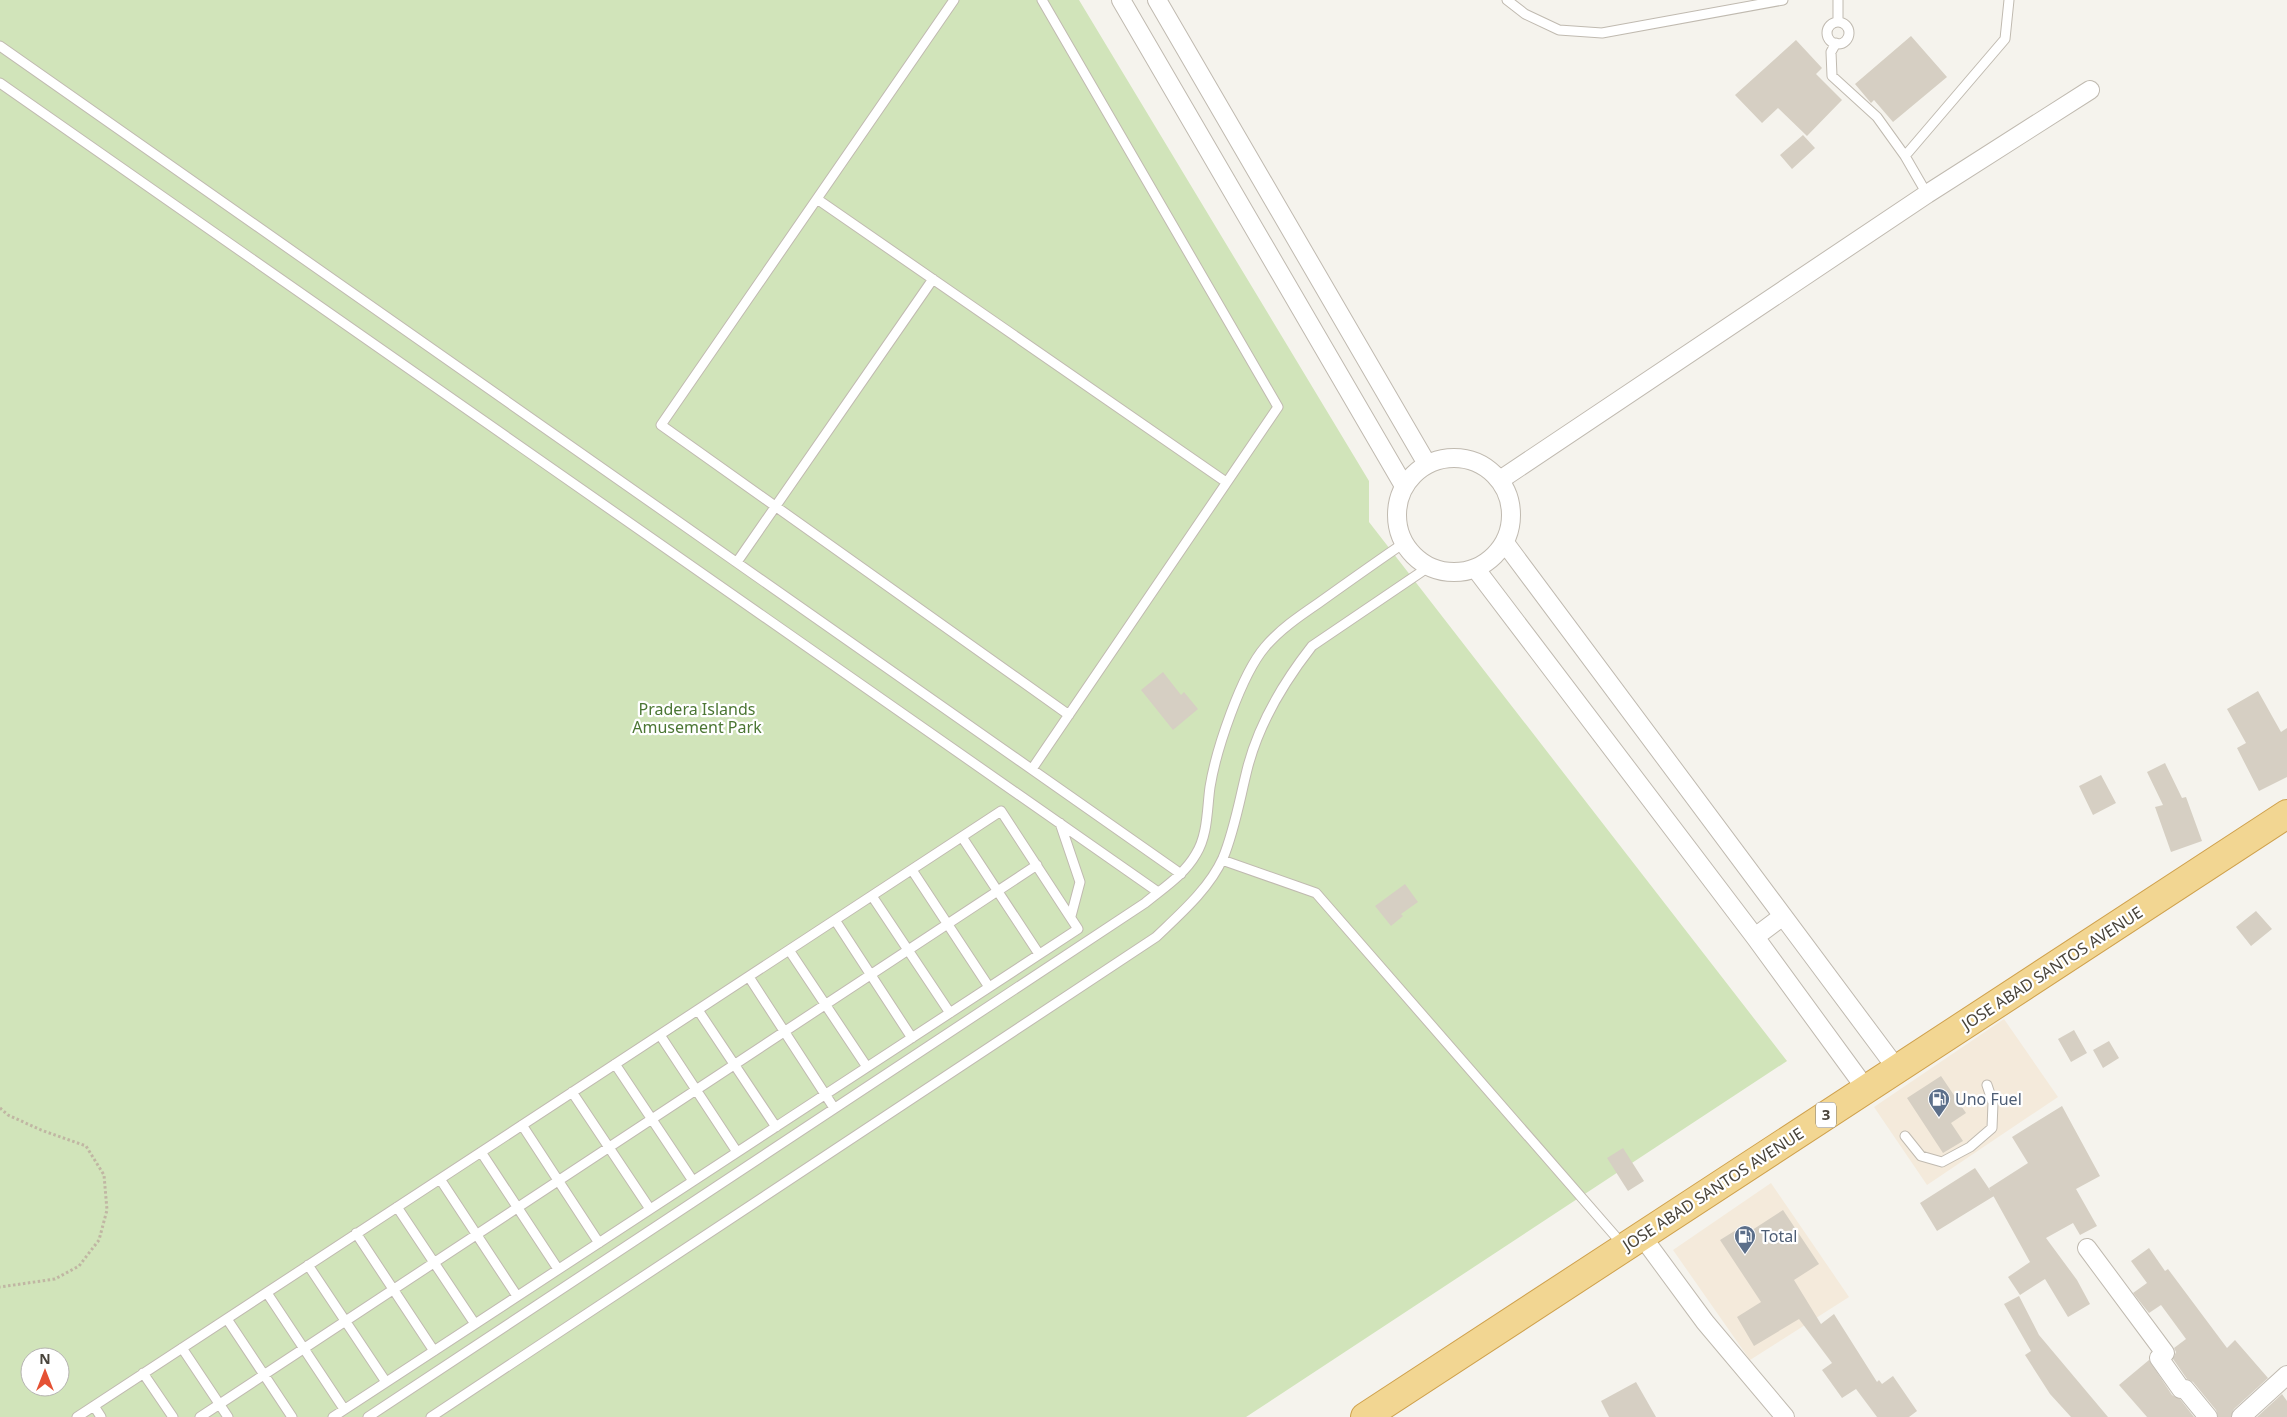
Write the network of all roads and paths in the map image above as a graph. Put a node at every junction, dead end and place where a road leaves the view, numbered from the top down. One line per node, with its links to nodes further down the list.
1 (954, 0): 16 (lane)
2 (1042, 0): 20 (lane)
3 (1121, 0): 21 (street)
4 (1157, 0): 18 (street)
5 (1506, 0): 6 (lane)
6 (1783, 0)
7 (1838, 0): 9 (lane)
8 (2009, 0): 14 (lane)
9 (1838, 22): 10 (lane); 10 (lane)
10 (1836, 44): 14 (lane)
11 (0, 46): 25 (lane)
12 (0, 83): 31 (lane)
13 (2090, 90): 15 (street)
14 (1905, 156): 15 (lane)
15 (1928, 194): 19 (street)
16 (818, 198): 17 (lane); 22 (lane)
17 (933, 279): 20 (lane); 22 (lane)
18 (1427, 464): 19 (street); 21 (street)
19 (1500, 480): 24 (street)
20 (1226, 482): 28 (lane)
21 (1404, 486): 23 (street)
22 (775, 507): 25 (lane); 28 (lane)
23 (1404, 543): 26 (street); 36 (lane)
24 (1504, 543): 27 (street); 41 (street)
25 (737, 562): 29 (lane)
26 (1430, 566): 27 (street); 33 (lane)
27 (1475, 568): 44 (street)
28 (1069, 715): 29 (lane)
29 (1032, 769): 36 (lane)
30 (2287, 814): 60 (highway, JOSE ABAD SANTOS AVENUE / 3)
31 (1060, 823): 38 (lane); 40 (lane)
32 (962, 837): 34 (lane); 35 (lane); 37 (lane)
33 (1222, 860): 83 (lane); 114 (lane)
34 (1036, 864): 37 (lane); 40 (lane)
35 (912, 870): 39 (lane); 43 (lane)
36 (1181, 874): 38 (lane)
37 (998, 891): 43 (lane); 47 (lane)
38 (1158, 892): 67 (lane)
39 (872, 896): 42 (lane); 46 (lane)
40 (1071, 916): 47 (lane)
41 (1783, 916): 44 (street); 60 (street)
42 (835, 920): 45 (lane); 48 (lane)
43 (947, 924): 46 (lane); 50 (lane)
44 (1755, 937): 62 (street)
45 (789, 950): 49 (lane); 51 (lane)
46 (908, 950): 48 (lane); 53 (lane)
47 (1039, 954): 50 (lane)
48 (870, 974): 51 (lane); 56 (lane)
49 (749, 977): 52 (lane); 54 (lane)
50 (989, 987): 53 (lane)
51 (825, 1005): 54 (lane); 59 (lane)
52 (698, 1010): 55 (lane); 58 (lane)
53 (950, 1013): 56 (lane)
54 (785, 1031): 58 (lane); 65 (lane)
55 (660, 1035): 57 (lane); 63 (lane)
56 (912, 1038): 59 (lane)
57 (615, 1064): 64 (lane); 68 (lane)
58 (734, 1064): 63 (lane); 70 (lane)
59 (867, 1067): 65 (lane)
60 (1897, 1069): 62 (highway, JOSE ABAD SANTOS AVENUE / 3)
61 (1987, 1085): 71 (lane)
62 (1866, 1089): 83 (highway, JOSE ABAD SANTOS AVENUE / 3)
63 (696, 1090): 68 (lane); 74 (lane)
64 (572, 1092): 69 (lane); 72 (lane)
65 (826, 1094): 67 (lane); 70 (lane)
66 (0, 1108): 89 (path)
67 (834, 1108): 113 (lane)
68 (652, 1119): 72 (lane); 77 (lane)
69 (522, 1125): 73 (lane); 76 (lane)
70 (776, 1127): 74 (lane)
71 (1905, 1136)
72 (609, 1147): 76 (lane); 80 (lane)
73 (481, 1152): 75 (lane); 79 (lane)
74 (737, 1152): 77 (lane)
75 (440, 1179): 78 (lane); 82 (lane)
76 (558, 1180): 79 (lane); 84 (lane)
77 (693, 1181): 80 (lane)
78 (398, 1207): 81 (lane); 86 (lane)
79 (518, 1208): 82 (lane); 88 (lane)
80 (650, 1209): 84 (lane)
81 (356, 1233): 87 (lane); 90 (lane)
82 (476, 1235): 86 (lane); 92 (lane)
83 (1633, 1241): 115 (highway, JOSE ABAD SANTOS AVENUE / 3); 116 (street)
84 (599, 1242): 88 (lane)
85 (2087, 1248): 117 (street)
86 (435, 1262): 90 (lane); 95 (lane)
87 (308, 1265): 91 (lane); 94 (lane)
88 (558, 1269): 92 (lane)
89 (0, 1287)
90 (394, 1290): 94 (lane); 98 (lane)
91 (267, 1292): 93 (lane); 97 (lane)
92 (518, 1296): 95 (lane)
93 (227, 1319): 96 (lane); 100 (lane)
94 (345, 1321): 97 (lane); 102 (lane)
95 (475, 1324): 98 (lane)
96 (182, 1348): 99 (lane); 103 (lane)
97 (304, 1349): 100 (lane); 105 (lane)
98 (434, 1351): 102 (lane)
99 (144, 1373): 104 (lane); 108 (lane)
100 (264, 1375): 103 (lane); 111 (lane)
101 (2287, 1375): 118 (street)
102 (386, 1382): 105 (lane)
103 (219, 1404): 109 (lane); 110 (lane)
104 (94, 1406): 106 (lane); 107 (lane)
105 (344, 1409): 112 (lane)
106 (77, 1417)
107 (101, 1417)
108 (173, 1417)
109 (200, 1417)
110 (228, 1417)
111 (292, 1417)
112 (333, 1417)
113 (368, 1417)
114 (431, 1417)
115 (1365, 1417)
116 (1785, 1417)
117 (2208, 1417)
118 (2240, 1417)

